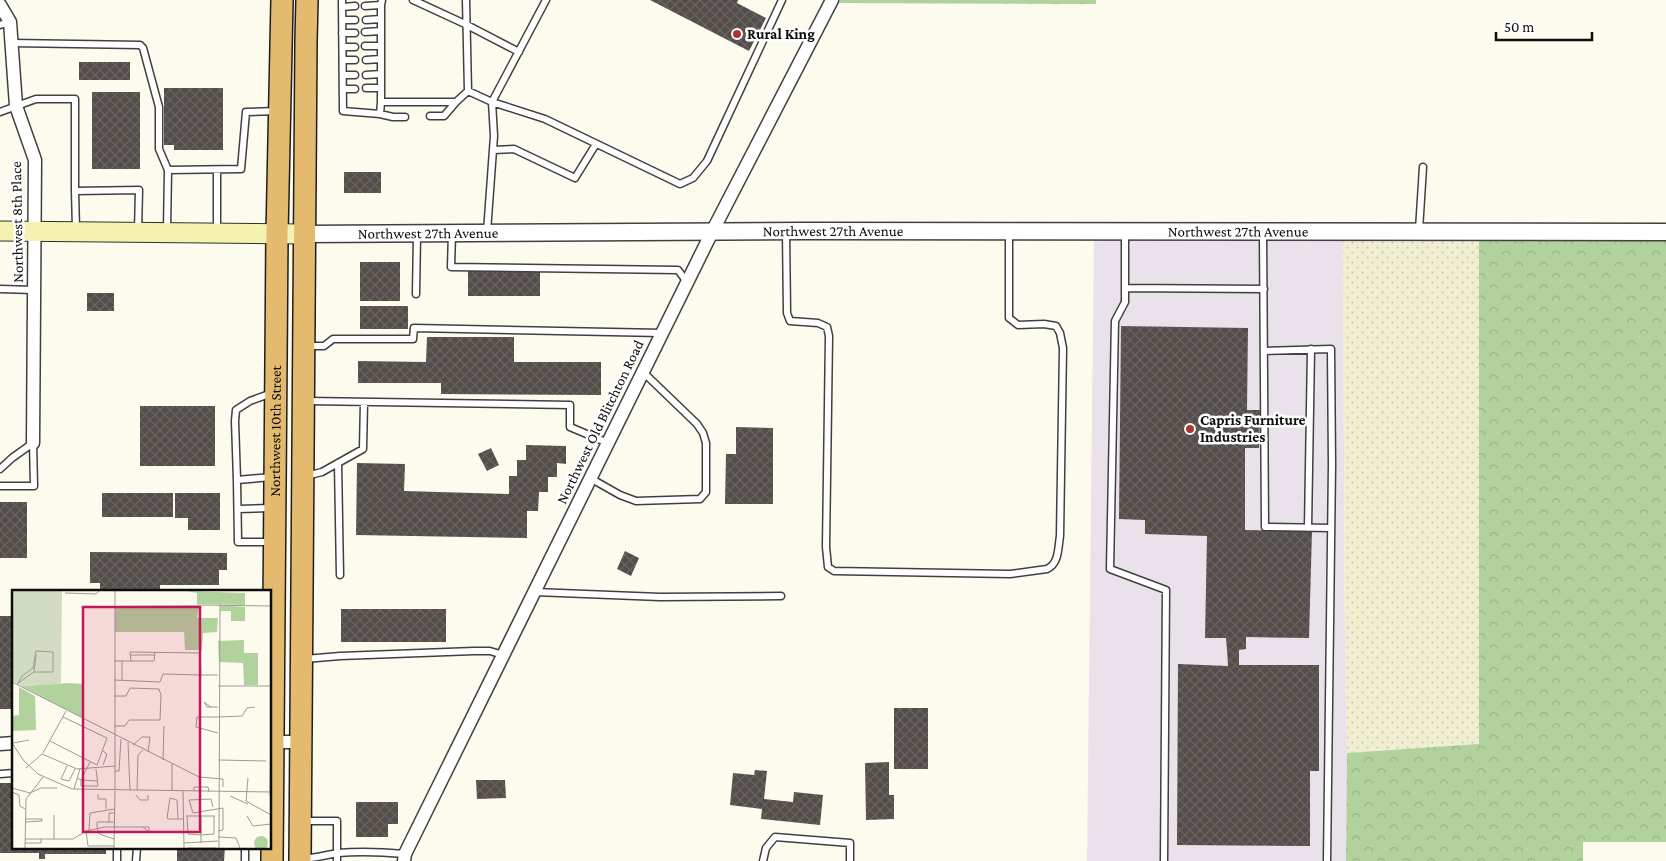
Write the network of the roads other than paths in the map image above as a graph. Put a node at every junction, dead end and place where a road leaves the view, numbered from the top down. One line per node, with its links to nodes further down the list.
1 (282, 0): 46 (highway, Northwest 10th Street)
2 (308, 0): 74 (highway, Northwest 10th Street)
3 (414, 0): 18 (lane)
4 (466, 0): 18 (lane)
5 (546, 0): 28 (lane)
6 (782, 0): 51 (lane)
7 (832, 0): 65 (street, Northwest Old Blitchton Road)
8 (342, 3): 11 (lane); 14 (lane)
9 (382, 3): 12 (lane); 13 (lane)
10 (0, 5): 17 (street, Northwest 8th Place)
11 (355, 6)
12 (365, 6)
13 (381, 19): 16 (lane); 19 (lane)
14 (342, 20): 15 (lane); 22 (lane)
15 (355, 20)
16 (366, 20)
17 (5, 23): 23 (street, Northwest 8th Place)
18 (465, 24): 28 (lane); 41 (lane)
19 (381, 31): 21 (lane); 26 (lane)
20 (354, 32): 22 (lane)
21 (365, 32)
22 (342, 33): 27 (lane)
23 (12, 43): 45 (street, Northwest 8th Place); 54 (lane)
24 (355, 46): 27 (lane)
25 (365, 46): 26 (lane)
26 (381, 46): 29 (lane)
27 (343, 47): 30 (lane)
28 (519, 52): 44 (lane)
29 (381, 59): 32 (lane); 33 (lane)
30 (343, 60): 31 (lane); 34 (lane)
31 (355, 60)
32 (366, 60)
33 (381, 74): 36 (lane); 38 (lane)
34 (343, 75): 35 (lane); 39 (lane)
35 (355, 75)
36 (366, 75)
37 (366, 88): 38 (lane)
38 (382, 88): 42 (lane)
39 (343, 89): 40 (lane); 48 (lane)
40 (355, 89)
41 (468, 91): 43 (lane); 44 (lane)
42 (381, 102): 43 (lane); 48 (lane)
43 (456, 102): 49 (lane)
44 (492, 102): 51 (lane); 52 (lane)
45 (16, 106): 47 (lane); 56 (lane); 58 (street, Northwest 8th Place)
46 (279, 111): 55 (lane); 73 (highway, Northwest 10th Street)
47 (0, 112)
48 (380, 114): 50 (lane)
49 (430, 116)
50 (406, 117)
51 (596, 144): 52 (lane)
52 (493, 150): 71 (lane)
53 (1423, 167): 66 (lane)
54 (168, 170): 55 (lane); 68 (lane)
55 (217, 170): 72 (lane)
56 (75, 191): 63 (lane); 64 (lane)
57 (0, 231): 58 (main road, Northwest 27th Avenue)
58 (35, 231): 63 (main road, Northwest 27th Avenue); 79 (street, Northwest 8th Place)
59 (786, 231): 60 (street, Northwest 27th Avenue); 60 (lane); 65 (street, Northwest 27th Avenue)
60 (1009, 231): 61 (street, Northwest 27th Avenue)
61 (1125, 231): 62 (street, Northwest 27th Avenue); 77 (lane)
62 (1263, 231): 66 (street, Northwest 27th Avenue); 78 (lane)
63 (76, 232): 64 (main road, Northwest 27th Avenue)
64 (138, 232): 68 (main road, Northwest 27th Avenue)
65 (712, 232): 71 (street, Northwest 27th Avenue); 75 (street, Northwest Old Blitchton Road)
66 (1419, 232): 67 (street, Northwest 27th Avenue)
67 (1666, 232)
68 (167, 233): 72 (main road, Northwest 27th Avenue)
69 (417, 233): 70 (street, Northwest 27th Avenue); 74 (street, Northwest 27th Avenue); 80 (lane)
70 (452, 233): 71 (street, Northwest 27th Avenue); 75 (lane)
71 (487, 233)
72 (217, 234): 73 (main road, Northwest 27th Avenue)
73 (277, 234): 74 (main road, Northwest 27th Avenue); 86 (highway, Northwest 10th Street)
74 (304, 234): 82 (highway, Northwest 10th Street)
75 (687, 282): 81 (street, Northwest Old Blitchton Road)
76 (0, 288): 79 (lane)
77 (1125, 288): 78 (lane); 124 (lane)
78 (1264, 289): 84 (lane)
79 (34, 290): 89 (street, Northwest 8th Place)
80 (416, 294)
81 (662, 333): 82 (lane); 85 (street, Northwest Old Blitchton Road)
82 (304, 346): 87 (highway, Northwest 10th Street)
83 (1311, 349): 84 (lane); 100 (lane); 101 (lane)
84 (1264, 351): 100 (lane)
85 (643, 372): 90 (street, Northwest Old Blitchton Road); 95 (lane)
86 (276, 392): 94 (highway, Northwest 10th Street); 96 (lane)
87 (303, 401): 88 (lane); 93 (highway, Northwest 10th Street)
88 (364, 402): 90 (lane); 91 (lane)
89 (33, 443): 92 (lane); 97 (lane)
90 (608, 443): 95 (street, Northwest Old Blitchton Road)
91 (338, 463): 93 (lane); 103 (lane)
92 (0, 470)
93 (303, 476): 94 (highway); 107 (highway, Northwest 10th Street)
94 (276, 477): 96 (lane); 98 (highway, Northwest 10th Street)
95 (590, 478): 104 (street, Northwest Old Blitchton Road)
96 (237, 480): 99 (lane)
97 (0, 486)
98 (275, 508): 99 (lane); 102 (highway, Northwest 10th Street)
99 (238, 509): 102 (lane)
100 (1308, 528): 101 (lane)
101 (1331, 528): 125 (lane)
102 (275, 542): 108 (highway, Northwest 10th Street)
103 (340, 575)
104 (535, 592): 105 (lane); 106 (street, Northwest Old Blitchton Road)
105 (781, 596)
106 (503, 655): 107 (lane); 115 (street, Northwest Old Blitchton Road)
107 (302, 659): 109 (highway, Northwest 10th Street)
108 (271, 742): 109 (street); 120 (highway, Northwest 10th Street)
109 (301, 742): 110 (highway, Northwest 10th Street)
110 (300, 821): 114 (lane); 116 (highway, Northwest 10th Street)
111 (117, 848): 117 (lane)
112 (138, 848): 118 (lane)
113 (245, 848): 119 (lane)
114 (337, 854): 115 (lane); 116 (lane); 121 (lane)
115 (404, 857)
116 (300, 860)
117 (117, 861)
118 (136, 861)
119 (244, 861)
120 (272, 861)
121 (337, 861)
122 (763, 861): 123 (lane)
123 (850, 861)
124 (1164, 861)
125 (1327, 861)

